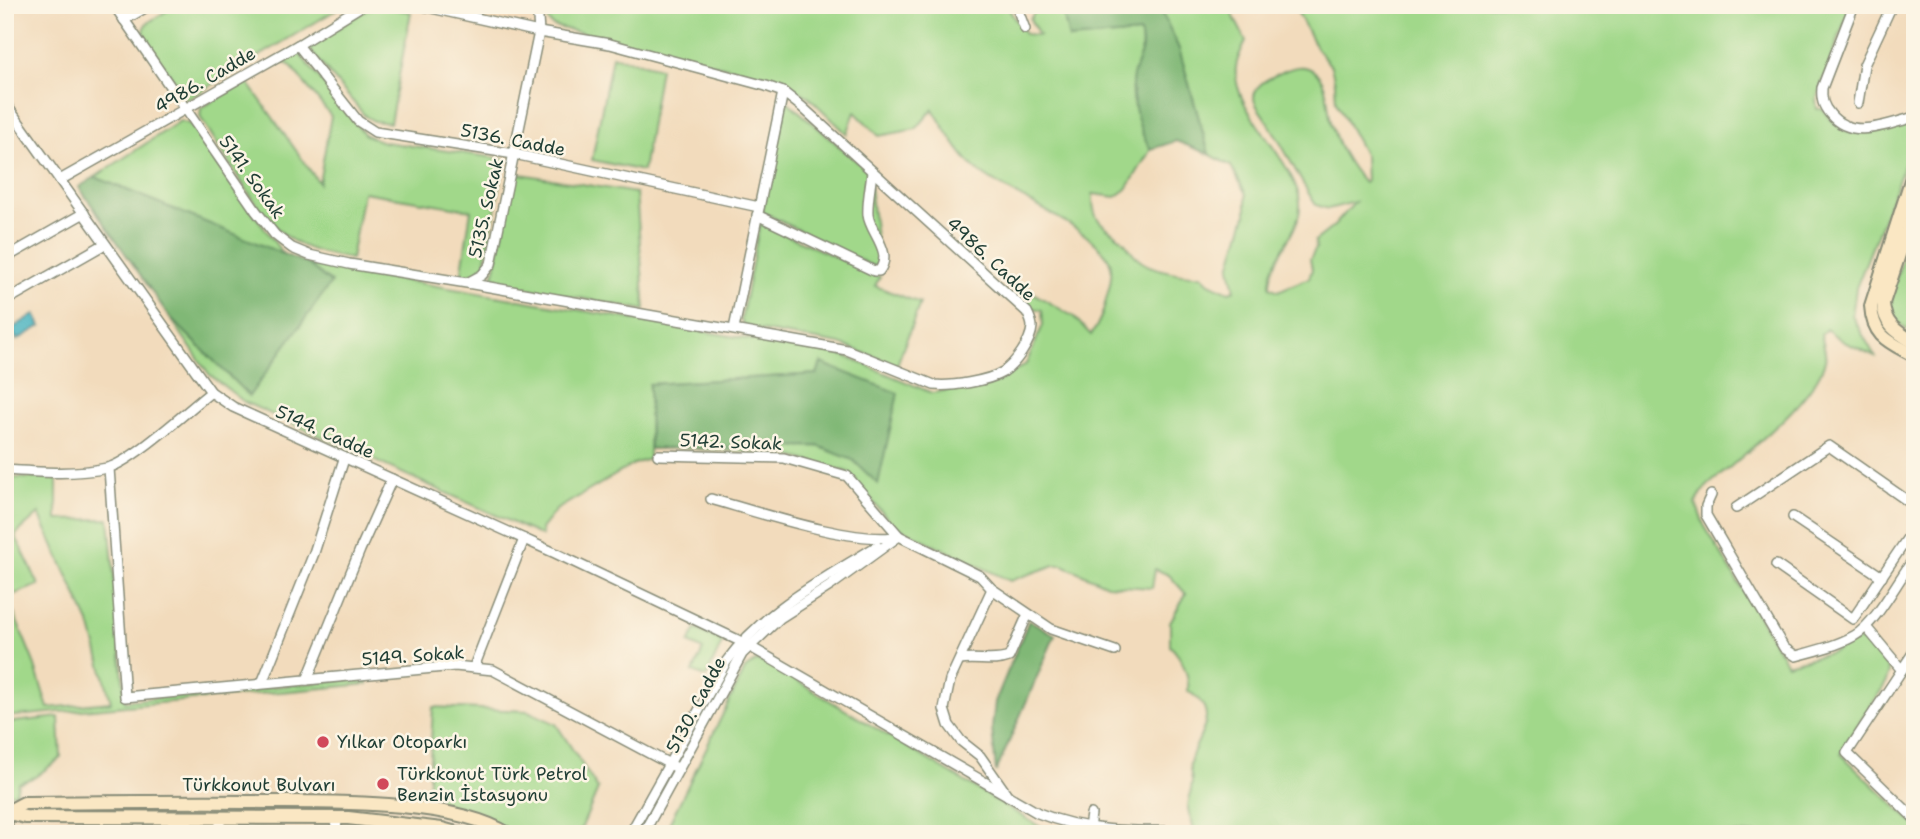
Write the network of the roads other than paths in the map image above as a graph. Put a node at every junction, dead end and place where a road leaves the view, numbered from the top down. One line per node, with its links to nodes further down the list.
1 (114, 5): 9 (street, 5141. Sokak)
2 (150, 5): 9 (street)
3 (363, 5): 12 (street, 4986. Cadde)
4 (418, 5): 11 (street, 4986. Cadde)
5 (537, 5): 11 (street, 5135. Sokak)
6 (1016, 5): 10 (street)
7 (1853, 5): 17 (street)
8 (1892, 5): 15 (street)
9 (124, 20): 16 (street, 5141. Sokak)
10 (1025, 29)
11 (539, 32): 13 (street, 4986. Cadde); 18 (street, 5135. Sokak)
12 (298, 45): 16 (street, 4986. Cadde); 18 (street, 5136. Cadde)
13 (783, 92): 20 (street, 4986. Cadde); 23 (street)
14 (5, 103): 21 (street, 5144. Cadde)
15 (1858, 103)
16 (185, 110): 21 (street, 4986. Cadde); 27 (street, 5141. Sokak)
17 (1915, 117)
18 (514, 154): 23 (street, 5136. Cadde); 27 (street, 5135. Sokak)
19 (1915, 168): 29 (street)
20 (872, 171): 23 (street, 5136. Cadde); 30 (street, 4986. Cadde)
21 (60, 180): 24 (street, 5144. Cadde)
22 (1915, 206): 29 (street)
23 (758, 211): 30 (street)
24 (83, 213): 25 (street, 5144. Cadde); 26 (street)
25 (105, 244): 28 (street); 33 (street, 5144. Cadde)
26 (5, 258)
27 (467, 283): 30 (street, 4986. Cadde)
28 (5, 301)
29 (1880, 321): 31 (street); 32 (street)
30 (734, 329)
31 (1915, 342)
32 (1915, 356)
33 (211, 392): 35 (street, 5144. Cadde); 36 (street)
34 (658, 455): 45 (street, 5142. Sokak)
35 (344, 459): 38 (street, 5144. Cadde); 62 (street)
36 (109, 468): 37 (street); 62 (street, 5149. Sokak)
37 (5, 470)
38 (393, 479): 46 (street, 5144. Cadde); 61 (street)
39 (1711, 495): 54 (street)
40 (711, 499): 47 (street)
41 (1915, 506): 42 (street)
42 (1736, 508)
43 (1793, 517): 51 (street)
44 (1915, 527): 48 (street)
45 (899, 536): 47 (street); 52 (street); 55 (street, 5130. Cadde)
46 (524, 539): 55 (street, 5144. Cadde); 59 (street)
47 (887, 539): 55 (street, 5130. Cadde)
48 (1902, 547): 49 (street); 51 (street)
49 (1915, 556): 54 (street)
50 (1776, 565): 51 (street)
51 (1882, 577)
52 (992, 589): 53 (street); 58 (street)
53 (1028, 614): 57 (street); 58 (street)
54 (1866, 627): 60 (street)
55 (745, 644): 63 (street, 5130. Cadde); 64 (street, 5144. Cadde)
56 (1915, 650): 60 (street)
57 (1115, 651)
58 (960, 660): 64 (street)
59 (474, 667): 61 (street, 5149. Sokak); 63 (street, 5149. Sokak)
60 (1901, 669): 69 (street)
61 (307, 680): 62 (street, 5149. Sokak)
62 (262, 683)
63 (675, 766): 77 (street, 5130. Cadde); 78 (street, 5130. Cadde)
64 (1012, 800): 70 (street, 5144. Cadde)
65 (6, 813): 67 (street, Türkkonut Bulvarı); 72 (street); 76 (street, Türkkonut Bulvarı)
66 (1091, 814): 70 (street)
67 (220, 818): 68 (street, Türkkonut Bulvarı); 73 (street)
68 (337, 818): 74 (street); 75 (street, Türkkonut Bulvarı)
69 (1915, 819)
70 (1089, 828): 71 (street, 5144. Cadde)
71 (1181, 831)
72 (8, 834)
73 (220, 834)
74 (336, 834)
75 (460, 834)
76 (508, 834)
77 (630, 834)
78 (643, 834)

